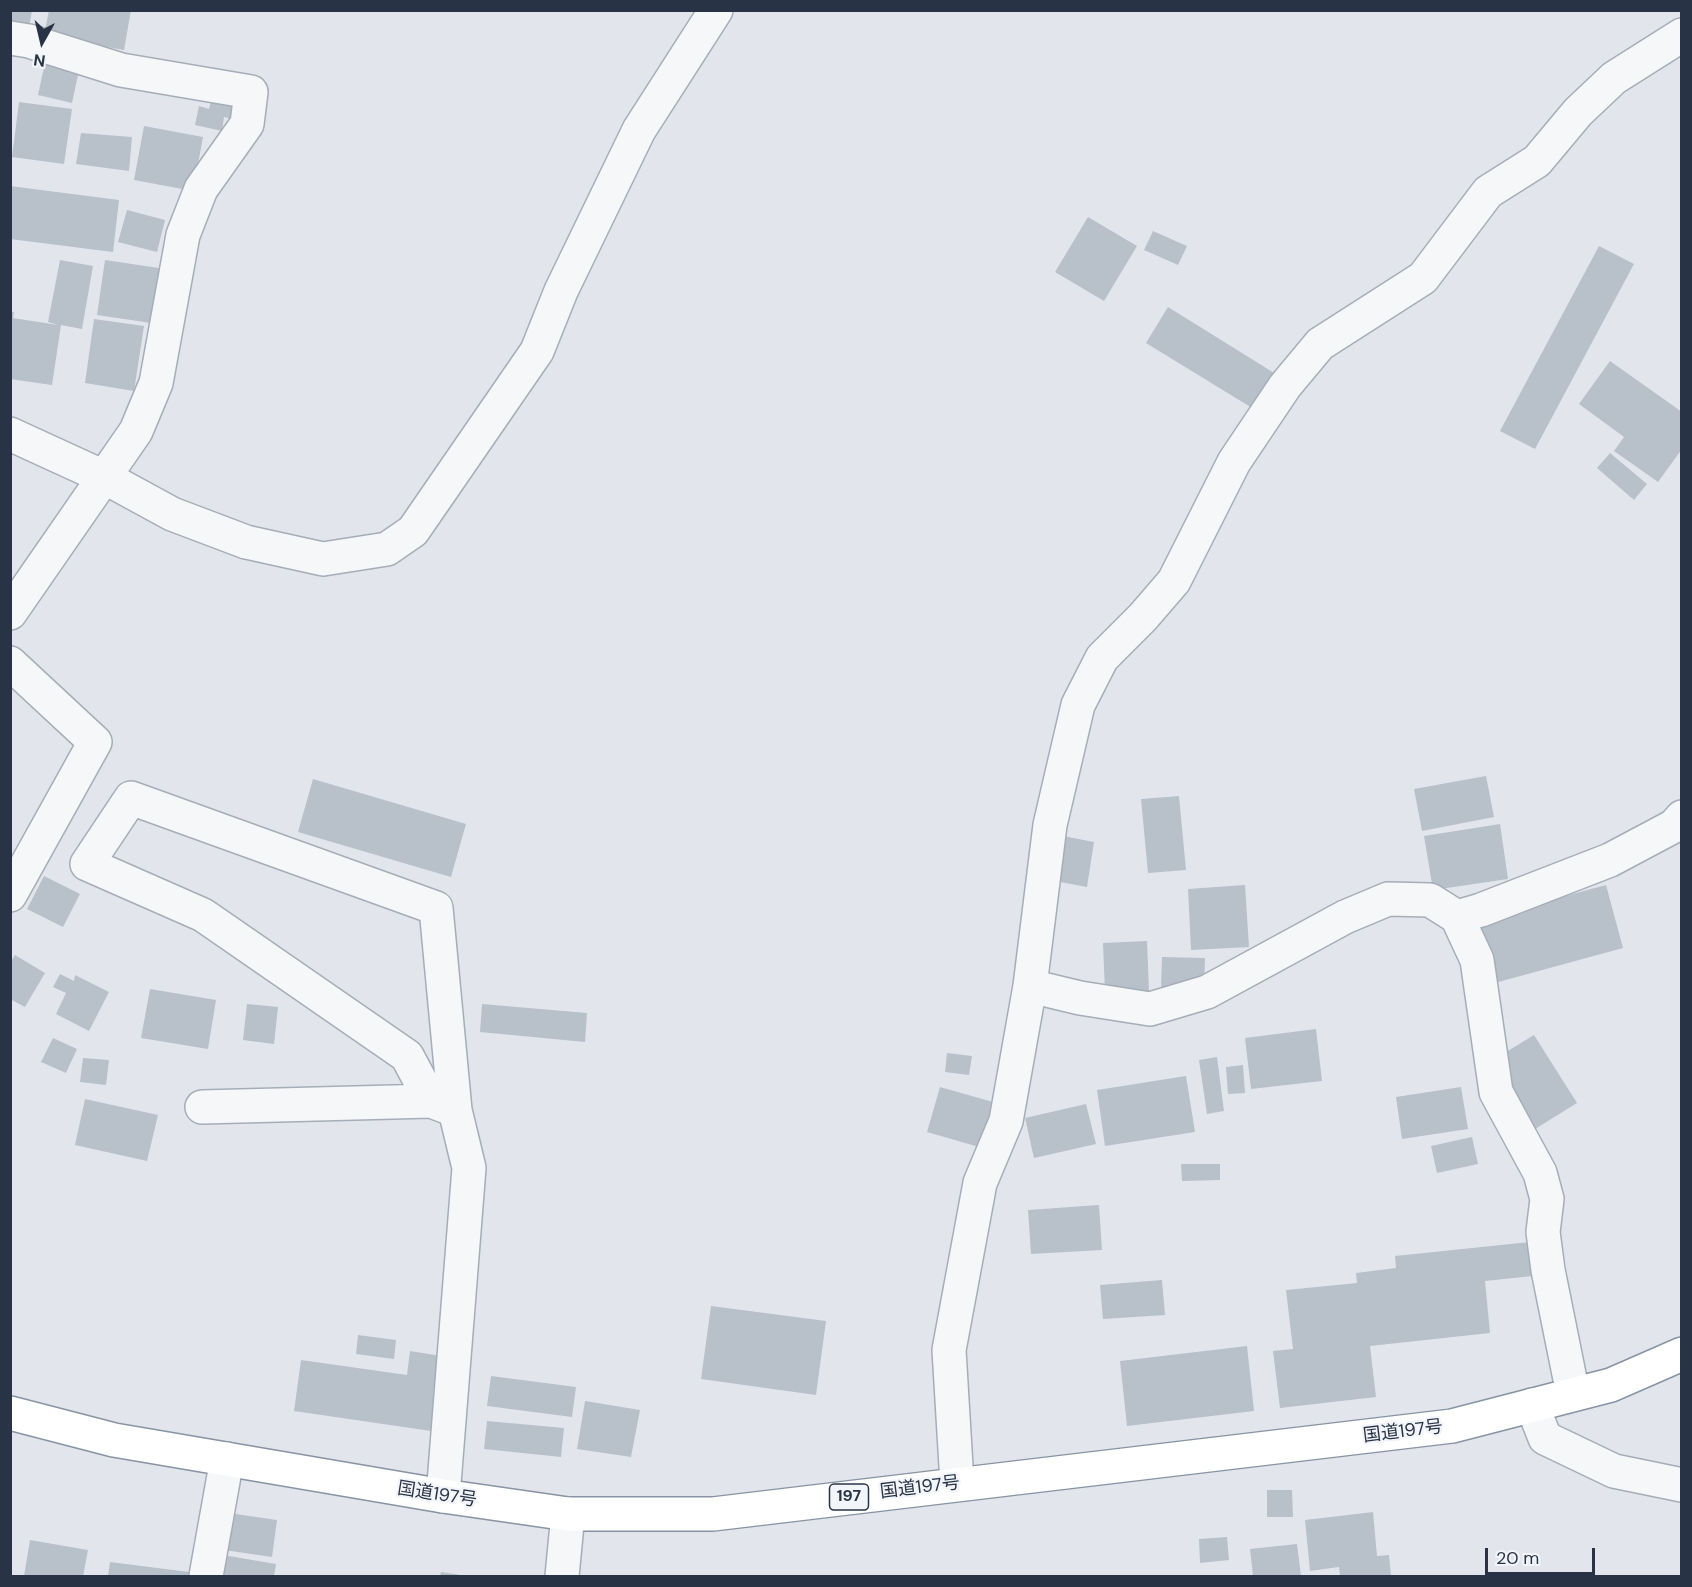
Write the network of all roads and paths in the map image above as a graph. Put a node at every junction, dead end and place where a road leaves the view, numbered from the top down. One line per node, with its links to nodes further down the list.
1 (716, 10): 5 (street)
2 (1682, 35): 11 (street)
3 (10, 38): 5 (street)
4 (10, 434): 5 (street)
5 (106, 478): 6 (street)
6 (10, 613)
7 (10, 663): 9 (street)
8 (1682, 817): 10 (street)
9 (10, 895)
10 (1457, 917): 11 (street); 15 (street)
11 (1030, 986): 19 (street)
12 (443, 1105): 12 (street); 13 (street); 21 (street)
13 (202, 1107)
14 (1682, 1354): 15 (highway, 国道197号 / 197)
15 (1573, 1394): 16 (highway, 国道197号 / 197)
16 (1532, 1405): 19 (highway, 国道197号 / 197); 20 (street)
17 (10, 1413): 18 (highway, 国道197号 / 197)
18 (227, 1459): 21 (highway, 国道197号 / 197); 23 (street)
19 (957, 1484): 22 (highway, 国道197号 / 197)
20 (1682, 1485)
21 (442, 1496): 22 (highway, 国道197号 / 197)
22 (568, 1514): 24 (street)
23 (207, 1576)
24 (562, 1576)

